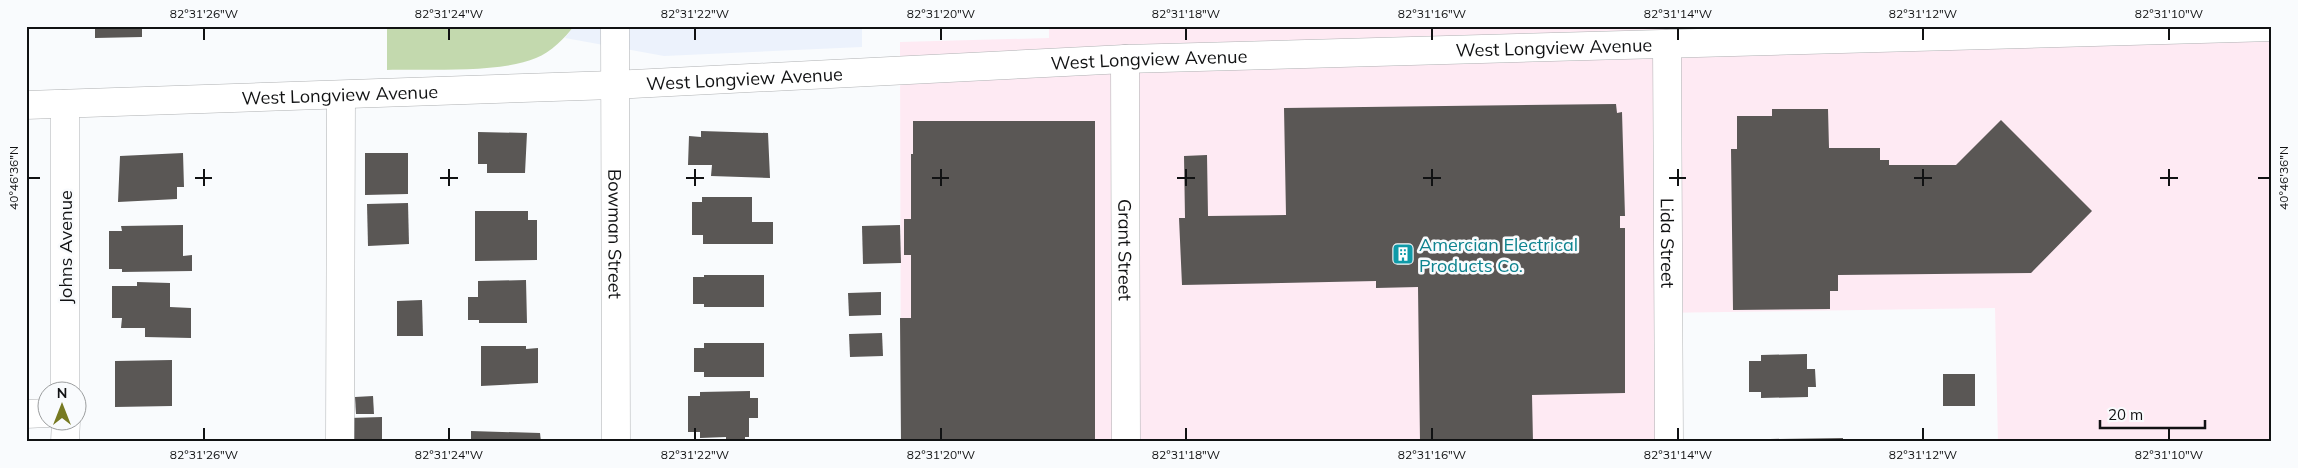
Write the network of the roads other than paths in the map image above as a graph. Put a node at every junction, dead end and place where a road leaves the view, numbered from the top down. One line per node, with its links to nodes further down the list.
1 (614, 26): 6 (street, Bowman Street)
2 (2272, 27): 3 (street, West Longview Avenue)
3 (1855, 33): 4 (street, West Longview Avenue)
4 (1667, 44): 5 (street, West Longview Avenue); 14 (street, Lida Street)
5 (1125, 59): 6 (street, West Longview Avenue); 13 (street, Grant Street)
6 (613, 85): 7 (street, West Longview Avenue); 12 (street, Bowman Street)
7 (342, 96): 8 (street, West Longview Avenue); 11 (street)
8 (65, 104): 9 (street, West Longview Avenue); 10 (street, Johns Avenue)
9 (26, 105)
10 (66, 380)
11 (340, 442)
12 (616, 442)
13 (1126, 442)
14 (1669, 442)

